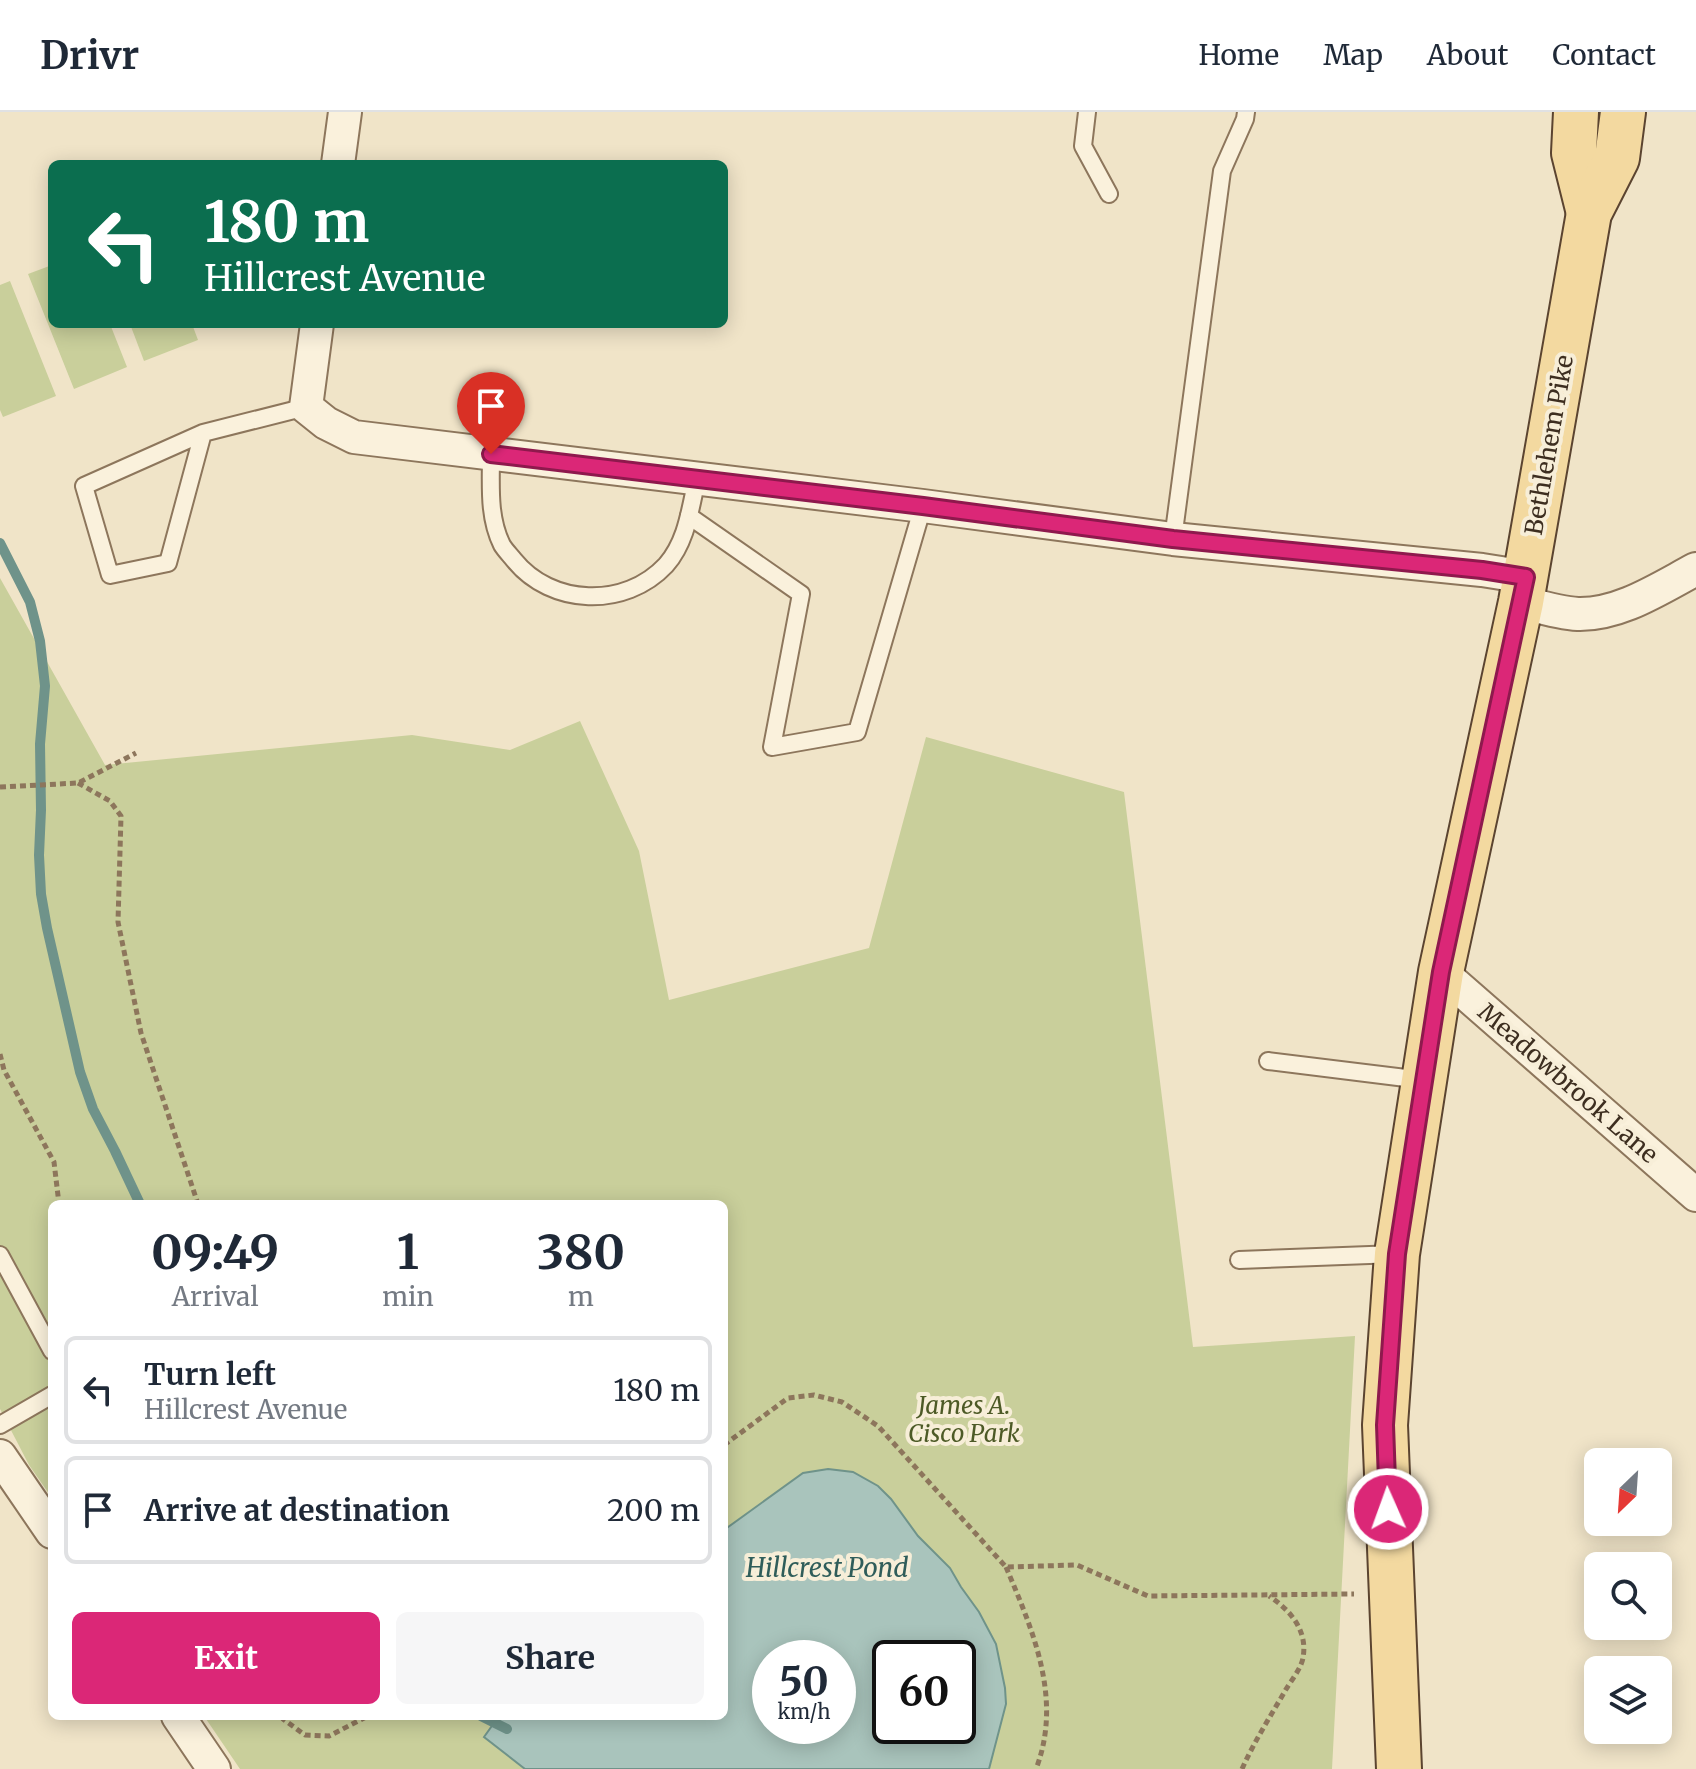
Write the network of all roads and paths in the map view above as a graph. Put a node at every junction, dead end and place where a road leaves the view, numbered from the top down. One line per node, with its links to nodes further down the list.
1 (345, 112): 6 (street)
2 (1087, 112): 7 (lane)
3 (1246, 112): 16 (lane)
4 (1576, 112): 8 (main road, Bethlehem Pike)
5 (1623, 112): 8 (main road, Bethlehem Pike)
6 (339, 160)
7 (1109, 194)
8 (1589, 213): 18 (main road, Bethlehem Pike)
9 (316, 328): 10 (street)
10 (306, 407): 11 (lane); 12 (street)
11 (203, 433): 11 (lane)
12 (491, 454): 13 (street); 15 (lane)
13 (697, 479): 14 (street); 15 (lane)
14 (923, 506): 15 (lane); 16 (street)
15 (689, 516)
16 (1173, 539): 18 (street)
17 (1696, 569): 18 (street)
18 (1524, 590): 22 (main road, Bethlehem Pike)
19 (136, 753): 20 (path)
20 (78, 783): 21 (path); 28 (path)
21 (0, 787)
22 (1441, 972): 25 (main road, Bethlehem Pike); 26 (street, Meadowbrook Lane)
23 (0, 1054): 27 (path)
24 (1268, 1061): 25 (lane)
25 (1423, 1080): 29 (main road, Bethlehem Pike)
26 (1696, 1195)
27 (59, 1200)
28 (197, 1200)
29 (1397, 1254): 31 (lane); 47 (main road, Bethlehem Pike)
30 (0, 1255): 32 (lane)
31 (1239, 1260)
32 (48, 1344)
33 (48, 1397): 34 (lane)
34 (0, 1425)
35 (728, 1442): 38 (path)
36 (0, 1456): 37 (street)
37 (48, 1526)
38 (1006, 1567): 40 (path); 45 (path)
39 (1360, 1594): 40 (path)
40 (1268, 1595): 46 (path)
41 (181, 1720): 44 (street)
42 (284, 1720): 43 (path)
43 (360, 1720)
44 (214, 1769)
45 (1036, 1769)
46 (1242, 1769)
47 (1399, 1769)

